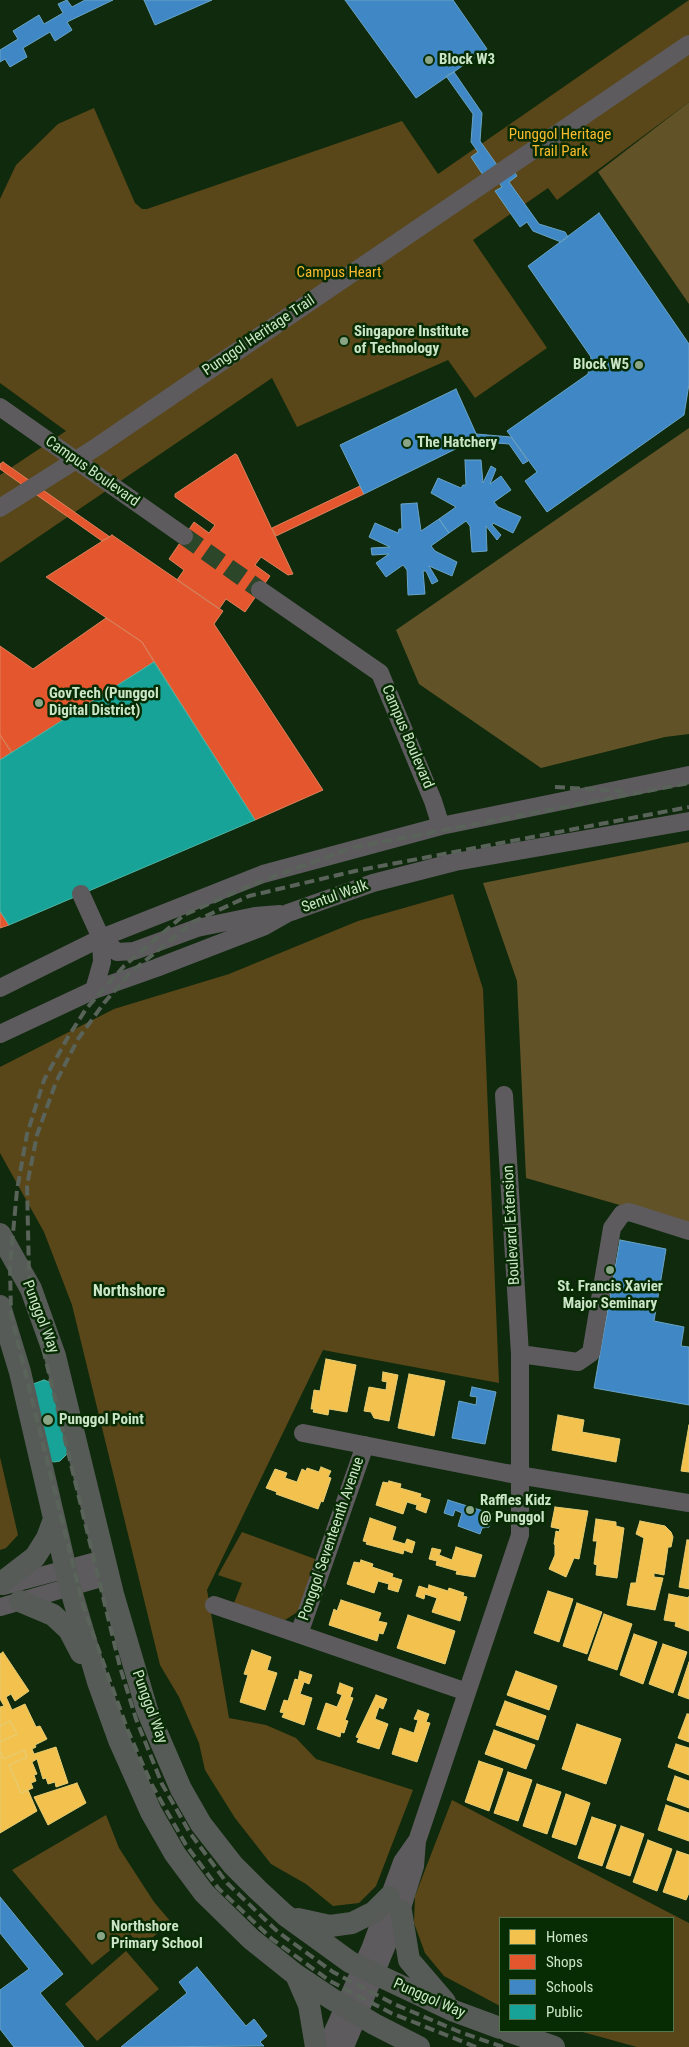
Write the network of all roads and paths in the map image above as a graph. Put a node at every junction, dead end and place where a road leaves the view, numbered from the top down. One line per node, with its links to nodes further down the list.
1 (689, 44): 3 (street, Punggol Heritage Trail)
2 (0, 407): 4 (street, Campus Boulevard)
3 (0, 508)
4 (184, 536)
5 (260, 590): 8 (street, Campus Boulevard)
6 (689, 775): 8 (street)
7 (689, 821): 10 (street, Sentul Walk)
8 (441, 826): 11 (street)
9 (81, 894): 11 (street)
10 (288, 914): 11 (street); 13 (street, Sentul Walk)
11 (101, 938): 12 (street); 13 (street)
12 (0, 988)
13 (94, 990): 14 (street, Sentul Walk)
14 (0, 1034)
15 (504, 1095): 19 (street, Boulevard Extension)
16 (689, 1231): 19 (street)
17 (0, 1234): 26 (main road, Punggol Way)
18 (0, 1306): 20 (main road)
19 (520, 1354): 23 (street)
20 (7, 1355): 25 (main road)
21 (303, 1433): 22 (street, Ponggol Seventeenth Avenue)
22 (365, 1445): 23 (street, Ponggol Seventeenth Avenue); 31 (street, Ponggol Seventeenth Avenue)
23 (521, 1475): 24 (street, Ponggol Seventeenth Avenue); 32 (street)
24 (689, 1503)
25 (54, 1519): 27 (main road); 28 (main road)
26 (106, 1568): 27 (street); 35 (main road, Punggol Way)
27 (68, 1577): 28 (street); 29 (street); 33 (main road)
28 (0, 1585)
29 (10, 1604): 33 (main road)
30 (214, 1604): 31 (street, Ponggol Seventeenth Avenue)
31 (299, 1634): 32 (street, Ponggol Seventeenth Avenue)
32 (467, 1692): 34 (street)
33 (102, 1694): 37 (main road)
34 (395, 1904): 35 (main road); 36 (street); 39 (main road)
35 (285, 1915): 36 (main road, Punggol Way)
36 (368, 1971): 38 (street); 39 (main road, Punggol Way)
37 (296, 1975): 38 (main road); 42 (main road)
38 (351, 2011): 43 (street); 44 (street); 45 (main road)
39 (454, 2011): 40 (main road, Punggol Way)
40 (499, 2028)
41 (511, 2032): 46 (main road)
42 (316, 2047)
43 (326, 2047)
44 (345, 2047)
45 (419, 2047)
46 (554, 2047)

